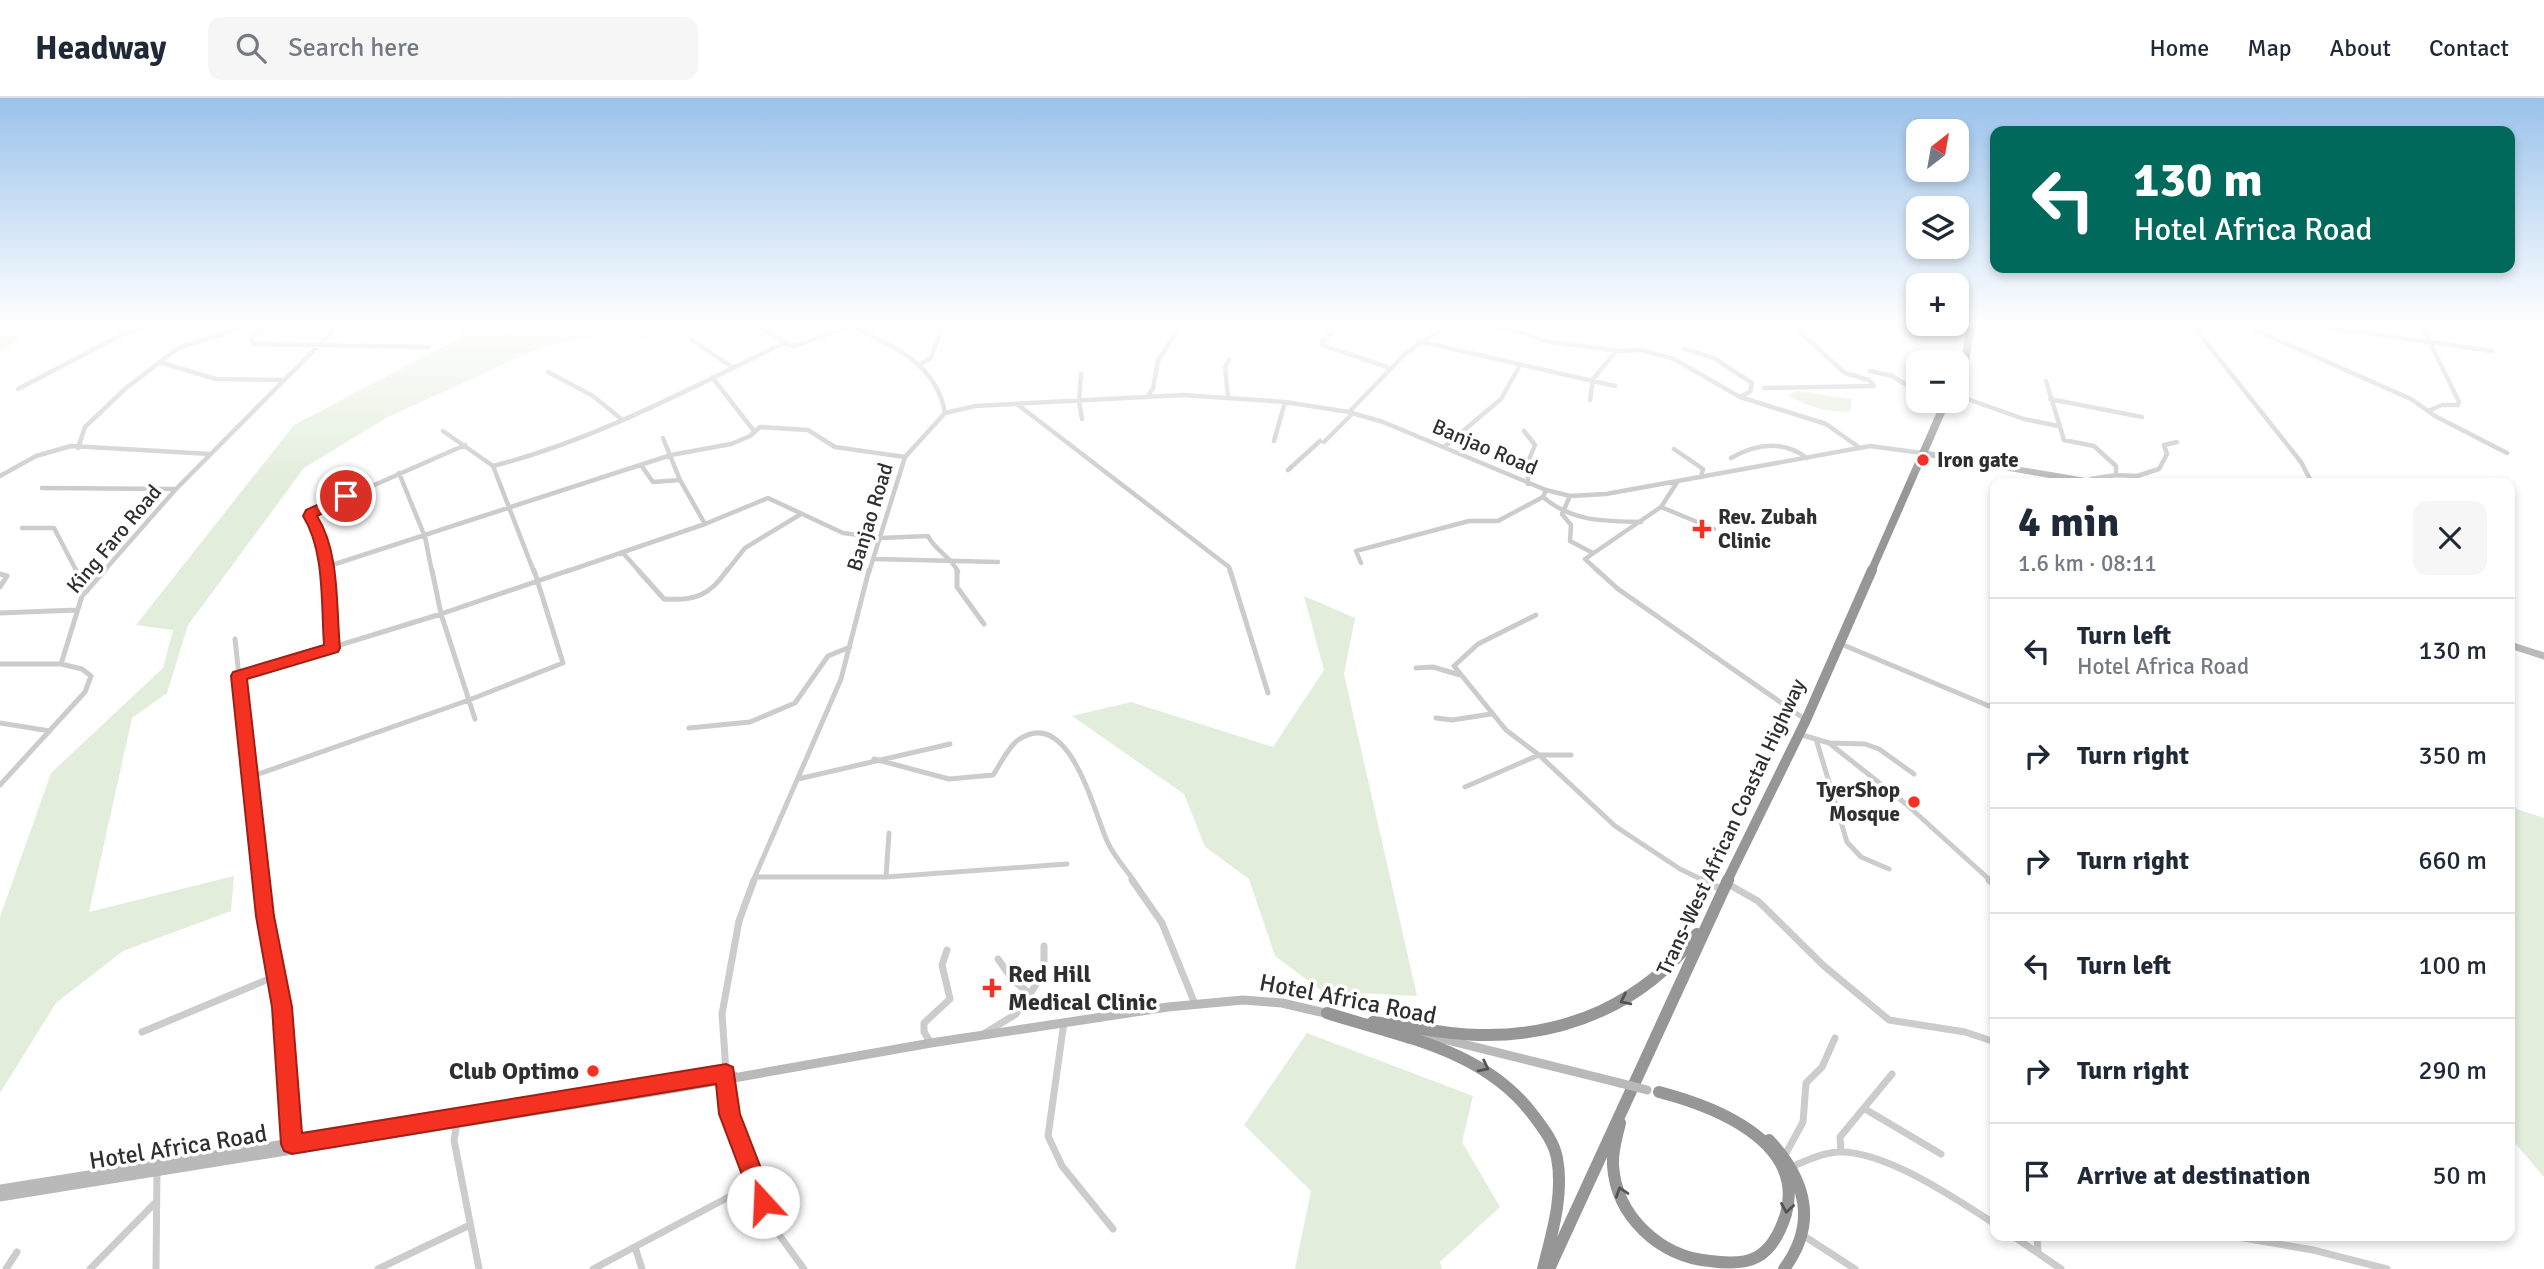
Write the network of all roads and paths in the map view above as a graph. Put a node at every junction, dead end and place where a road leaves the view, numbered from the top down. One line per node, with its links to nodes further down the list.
1 (38, 379): 24 (street)
2 (140, 379): 50 (street)
3 (215, 379): 20 (street)
4 (560, 379): 39 (street)
5 (708, 379): 39 (street)
6 (713, 379): 43 (street)
7 (932, 379): 36 (street)
8 (1081, 379): 31 (street)
9 (1155, 379): 25 (street)
10 (1227, 379): 26 (street)
11 (1378, 379): 35 (street)
12 (1512, 379): 49 (street)
13 (1594, 379): 22 (street); 29 (street)
14 (1708, 379): 27 (street)
15 (1745, 379): 27 (street)
16 (1864, 379): 23 (street)
17 (2238, 379): 69 (street)
18 (2365, 379): 34 (street)
19 (2446, 379): 34 (street)
20 (284, 380): 55 (street, King Faro Road)
21 (2046, 382): 28 (street)
22 (1615, 386)
23 (1764, 388)
24 (18, 389)
25 (1148, 396): 26 (street, Banjao Road); 31 (street, Banjao Road)
26 (1228, 396): 32 (street, Banjao Road)
27 (1740, 397): 51 (street)
28 (2050, 399): 38 (street); 41 (street)
29 (1590, 400)
30 (1969, 400): 41 (street)
31 (1079, 401): 33 (street, Banjao Road); 40 (street)
32 (1285, 402): 35 (street, Banjao Road); 46 (street)
33 (1017, 404): 36 (street, Banjao Road); 115 (street)
34 (2428, 411): 54 (street)
35 (1351, 412): 49 (street, Banjao Road); 62 (street)
36 (945, 413): 57 (street, Banjao Road)
37 (1940, 413): 53 (highway, Trans-West African Coastal Highway)
38 (2142, 417)
39 (620, 418): 61 (street)
40 (1082, 419)
41 (2058, 426): 64 (street)
42 (443, 431): 48 (street)
43 (754, 431): 56 (street); 57 (street)
44 (1524, 431): 72 (street)
45 (663, 438): 56 (street)
46 (1274, 441)
47 (2177, 442): 64 (street)
48 (465, 445): 61 (street); 63 (street)
49 (1444, 447): 72 (street, Banjao Road)
50 (78, 448): 55 (street); 65 (street)
51 (1860, 448): 53 (street, Banjao Road); 59 (street, Banjao Road)
52 (1674, 449): 66 (street)
53 (1922, 453): 67 (street); 105 (highway, Trans-West African Coastal Highway)
54 (2507, 453)
55 (211, 454): 74 (street, King Faro Road)
56 (671, 456): 60 (street); 70 (street)
57 (905, 457): 87 (street, Banjao Road)
58 (1731, 458): 59 (street)
59 (1807, 458): 66 (street, Banjao Road)
60 (641, 465): 70 (street); 79 (street)
61 (493, 466): 79 (street)
62 (1288, 470)
63 (399, 473): 86 (street); 94 (street)
64 (2116, 475): 68 (street)
65 (0, 476)
66 (1701, 477): 71 (street, Banjao Road)
67 (2065, 478)
68 (2095, 478)
69 (2309, 478)
70 (680, 480): 83 (street)
71 (1678, 481): 76 (street, Banjao Road); 78 (street)
72 (1528, 484): 75 (street, Banjao Road)
73 (42, 488): 74 (street)
74 (176, 489): 98 (street, King Faro Road)
75 (1546, 490): 76 (street, Banjao Road); 77 (street)
76 (1570, 496): 80 (street)
77 (1543, 497): 80 (street); 93 (street)
78 (1661, 507): 82 (street); 85 (street)
79 (508, 509): 86 (street); 96 (street)
80 (1563, 511): 82 (street); 89 (street)
81 (801, 514): 83 (street); 87 (street); 88 (street)
82 (1641, 522): 89 (street)
83 (705, 524): 88 (street)
84 (22, 528): 98 (street)
85 (1714, 529)
86 (425, 537): 94 (street); 101 (street)
87 (881, 538): 90 (street, Banjao Road); 92 (street)
88 (623, 553): 96 (street)
89 (1593, 553): 121 (street)
90 (875, 559): 92 (street); 106 (street, Banjao Road)
91 (998, 562): 92 (street)
92 (955, 563): 103 (street)
93 (1361, 564)
94 (326, 567): 108 (street)
95 (0, 574): 97 (street)
96 (538, 581): 101 (street); 116 (street)
97 (0, 587)
98 (87, 591): 99 (street, King Faro Road)
99 (76, 610): 100 (street); 111 (street, King Faro Road)
100 (0, 613)
101 (441, 614): 108 (street); 116 (street)
102 (1536, 615): 113 (street)
103 (984, 624)
104 (235, 639): 114 (street)
105 (1838, 642): 117 (street); 121 (highway, Trans-West African Coastal Highway)
106 (850, 647): 123 (street); 134 (street, Banjao Road)
107 (2515, 647): 109 (street)
108 (332, 648): 114 (street)
109 (2544, 656)
110 (0, 664): 111 (street)
111 (61, 664): 124 (street)
112 (1416, 668): 113 (street)
113 (1460, 675): 118 (street)
114 (239, 676): 133 (street)
115 (1268, 693)
116 (469, 700): 120 (street); 133 (street)
117 (1990, 705)
118 (1490, 714): 119 (street); 129 (street)
119 (1436, 718)
120 (475, 719)
121 (1806, 720): 125 (highway, Trans-West African Coastal Highway)
122 (0, 723): 124 (street)
123 (689, 728)
124 (50, 731): 135 (street)
125 (1799, 734): 126 (street); 143 (highway, Trans-West African Coastal Highway)
126 (1816, 739): 127 (street); 139 (street)
127 (1829, 743): 132 (street); 142 (street)
128 (950, 744): 131 (street)
129 (1539, 755): 130 (street); 136 (street); 143 (street)
130 (1571, 755)
131 (874, 759): 134 (street); 149 (street)
132 (1914, 774)
133 (250, 777): 147 (street)
134 (798, 779): 140 (street, Banjao Road)
135 (0, 784)
136 (1465, 787)
137 (889, 833): 141 (street)
138 (1067, 864): 141 (street)
139 (1889, 869)
140 (755, 877): 141 (street); 159 (street, Banjao Road)
141 (886, 877)
142 (1990, 880)
143 (1723, 890): 152 (highway, one-way to 152); 156 (street); 161 (highway, Trans-West African Coastal Highway)
144 (1044, 946): 148 (street)
145 (947, 950): 157 (street)
146 (998, 959): 148 (street)
147 (276, 976): 153 (street); 165 (street)
148 (1030, 994): 154 (street)
149 (1195, 1004): 150 (street, Hotel Africa Road); 151 (street, Hotel Africa Road)
150 (1327, 1013): 152 (street, Hotel Africa Road); 192 (highway, one-way to 192)
151 (1064, 1022): 154 (street, Hotel Africa Road); 176 (street)
152 (1373, 1022): 160 (street, Hotel Africa Road, bridge)
153 (142, 1032)
154 (983, 1035): 157 (street, Hotel Africa Road)
155 (1835, 1038): 168 (street)
156 (1990, 1040)
157 (931, 1043): 159 (street, Hotel Africa Road)
158 (1892, 1074): 162 (street)
159 (729, 1076): 163 (street, Hotel Africa Road); 170 (street, Banjao Road)
160 (1653, 1091): 161 (highway, one-way to 161); 168 (highway)
161 (1624, 1103): 193 (highway, Trans-West African Coastal Highway)
162 (1865, 1109): 166 (street); 167 (street)
163 (499, 1112): 164 (street, Hotel Africa Road); 165 (street, Hotel Africa Road)
164 (457, 1123): 169 (street, Hotel Africa Road); 175 (street)
165 (292, 1144): 169 (street, Hotel Africa Road)
166 (1840, 1152): 168 (street); 174 (street)
167 (1941, 1154)
168 (1788, 1161): 177 (highway)
169 (157, 1169): 171 (street, Hotel Africa Road); 172 (street, Hotel Africa Road); 173 (street)
170 (757, 1182): 181 (street); 191 (street, Banjao Road)
171 (0, 1189)
172 (0, 1197)
173 (155, 1203): 185 (street); 186 (street)
174 (1990, 1221)
175 (470, 1225): 187 (street); 188 (street)
176 (1113, 1229)
177 (1804, 1236): 194 (highway); 195 (street)
178 (2021, 1241): 183 (street)
179 (2037, 1241): 183 (street)
180 (2261, 1241): 197 (street)
181 (635, 1247): 189 (street); 190 (street)
182 (17, 1252): 184 (street)
183 (2038, 1252): 196 (street)
184 (6, 1269)
185 (90, 1269)
186 (156, 1269)
187 (378, 1269)
188 (479, 1269)
189 (593, 1269)
190 (642, 1269)
191 (804, 1269)
192 (1543, 1269)
193 (1549, 1269)
194 (1784, 1269)
195 (1855, 1269)
196 (2061, 1269)
197 (2387, 1269)

